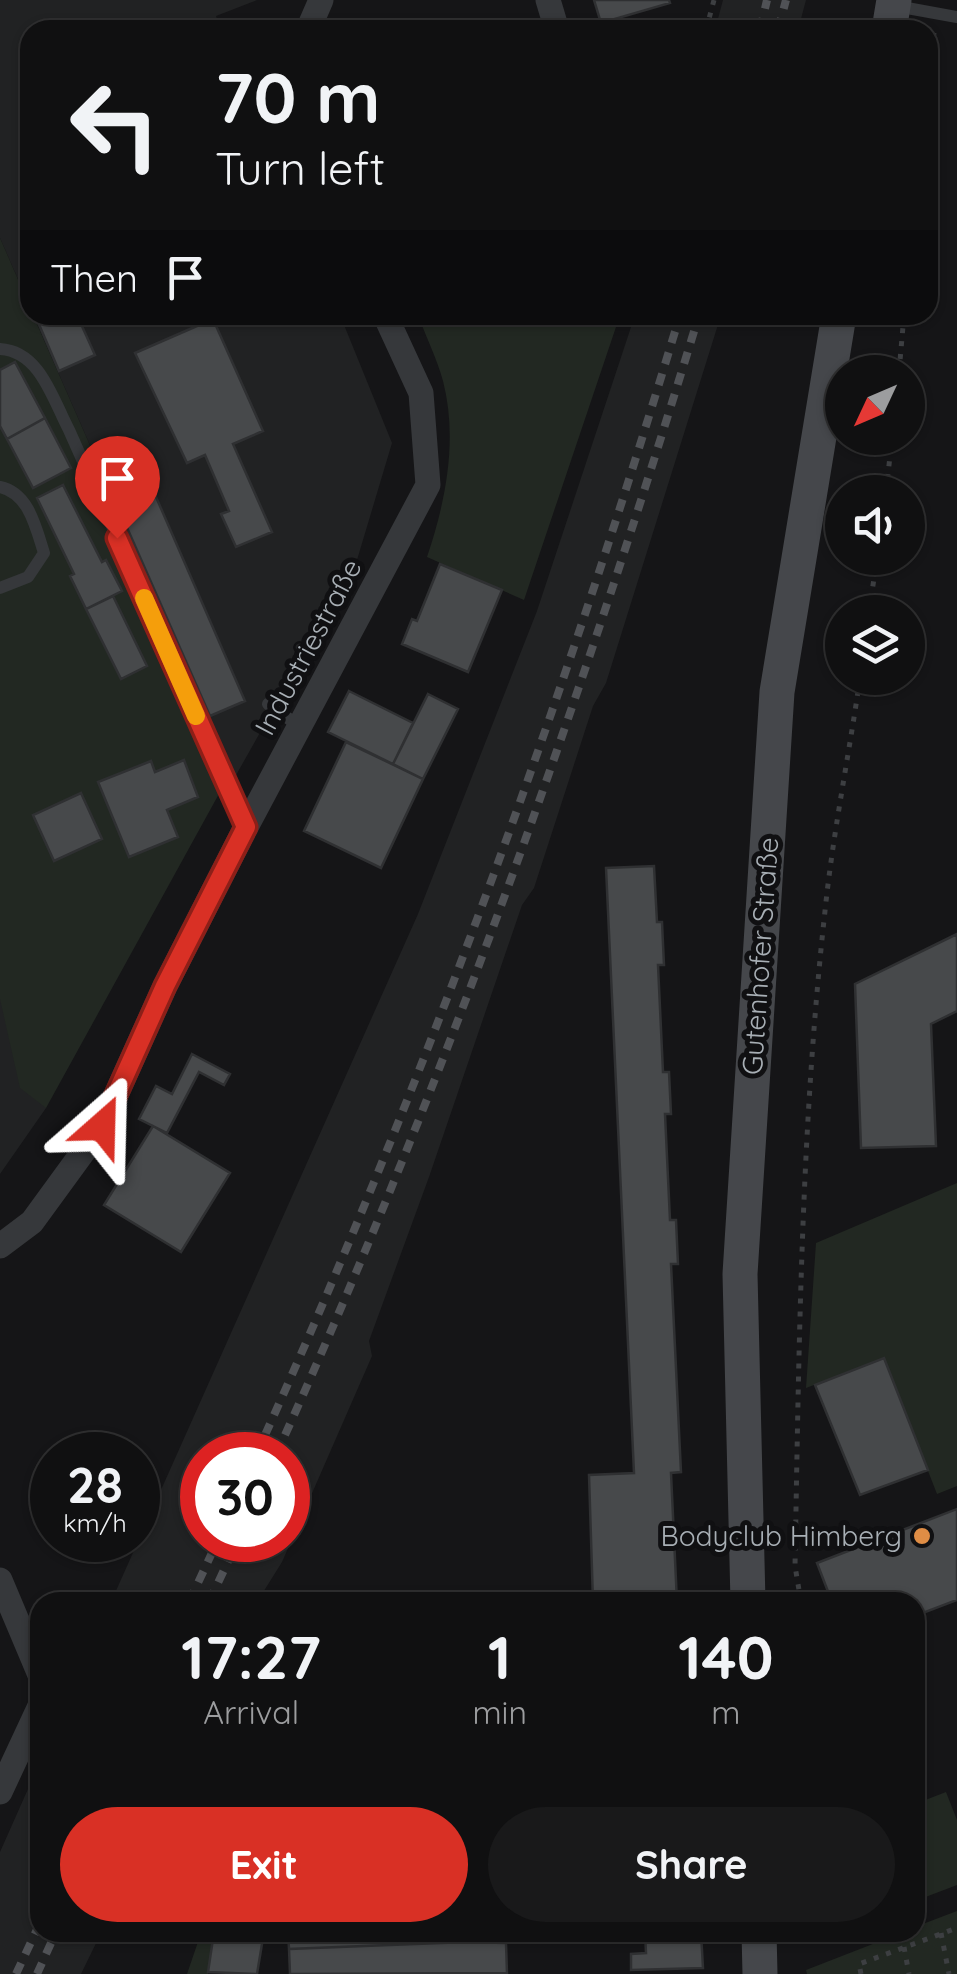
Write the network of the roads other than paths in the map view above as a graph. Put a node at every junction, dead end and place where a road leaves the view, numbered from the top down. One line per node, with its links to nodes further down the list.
1 (892, 12): 2 (lane)
2 (957, 18)
3 (390, 325): 9 (street, Industriestraße)
4 (837, 325): 13 (street, Gutenhofer Straße)
5 (0, 349): 10 (lane)
6 (0, 487): 7 (lane)
7 (0, 588)
8 (268, 704): 9 (lane)
9 (299, 726): 10 (street, Industriestraße)
10 (246, 827): 11 (street, Industriestraße)
11 (0, 1246)
12 (0, 1580): 14 (street)
13 (748, 1592)
14 (30, 1651)
15 (30, 1728): 16 (street)
16 (0, 1792)
17 (759, 1942): 18 (street)
18 (760, 1974)

